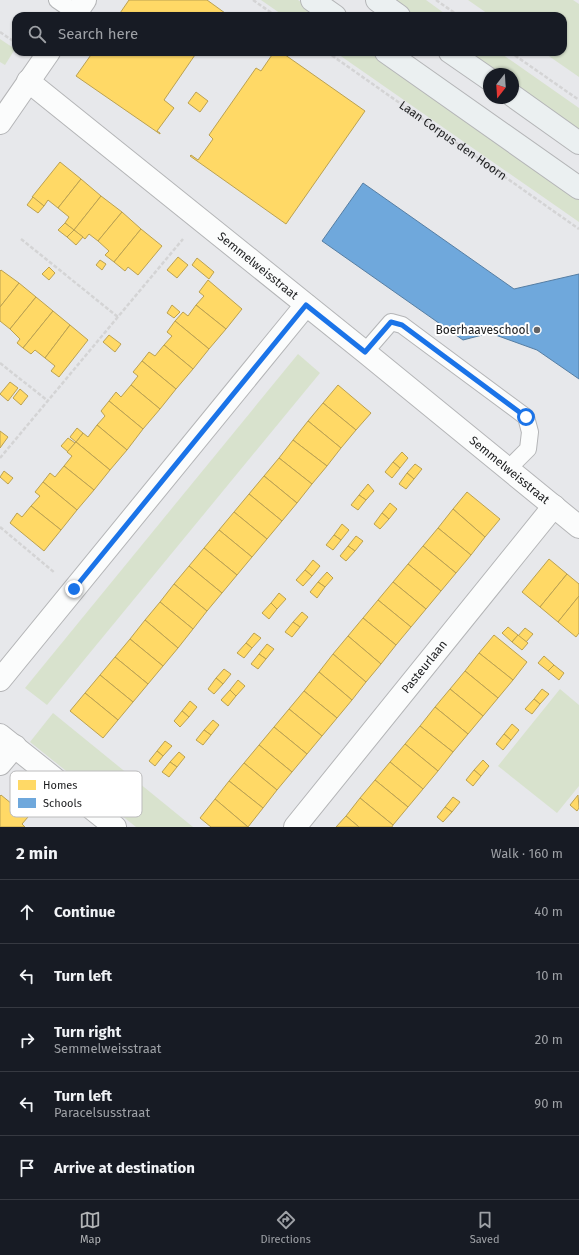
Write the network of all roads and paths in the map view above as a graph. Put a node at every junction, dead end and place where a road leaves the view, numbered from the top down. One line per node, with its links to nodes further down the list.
1 (57, 0): 6 (lane)
2 (253, 0): 7 (path)
3 (312, 0): 8 (main road)
4 (377, 0): 9 (main road)
5 (436, 0): 10 (path)
6 (78, 10)
7 (270, 12)
8 (329, 12)
9 (394, 12)
10 (453, 12)
11 (0, 32): 12 (path)
12 (12, 40)
13 (46, 56): 19 (street)
14 (333, 56): 26 (path, Laan Corpus den Hoorn)
15 (392, 56): 24 (main road)
16 (456, 56): 18 (main road)
17 (516, 56): 21 (path)
18 (483, 75)
19 (28, 81): 22 (street); 25 (street, Semmelweisstraat)
20 (519, 100): 23 (main road)
21 (579, 100)
22 (0, 123)
23 (579, 143)
24 (579, 188)
25 (199, 219): 28 (street, Semmelweisstraat); 29 (path)
26 (579, 229)
27 (21, 239): 29 (path)
28 (306, 305): 30 (street, Semmelweisstraat); 38 (street)
29 (118, 317): 32 (path)
30 (365, 352): 34 (street, Semmelweisstraat); 34 (lane)
31 (0, 363): 32 (path)
32 (48, 401): 33 (path)
33 (0, 458)
34 (508, 469): 35 (street, Semmelweisstraat)
35 (554, 506): 37 (street, Semmelweisstraat); 45 (street, Pasteurlaan)
36 (0, 527): 38 (path)
37 (579, 527)
38 (74, 589): 39 (street)
39 (0, 680)
40 (7, 740): 41 (street); 42 (street)
41 (0, 764)
42 (46, 771)
43 (103, 817): 44 (street)
44 (116, 827)
45 (294, 827)

